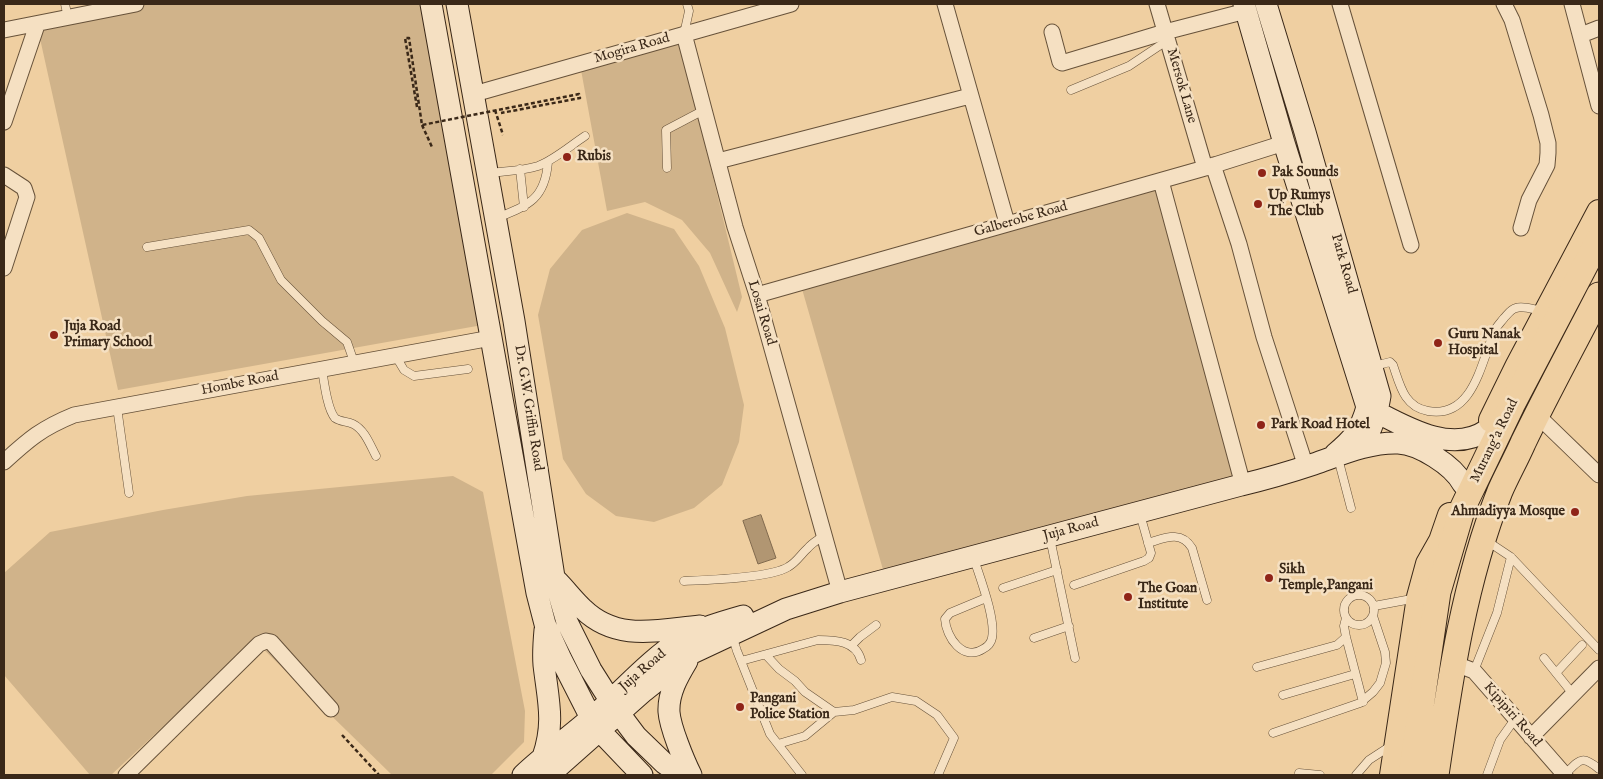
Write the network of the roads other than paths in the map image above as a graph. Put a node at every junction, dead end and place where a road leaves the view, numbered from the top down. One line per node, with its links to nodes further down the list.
1 (132, 4): 13 (street)
2 (431, 4): 49 (main road, Dr. G.W. Griffin Road)
3 (457, 4): 22 (main road, Dr. G.W. Griffin Road)
4 (687, 4): 18 (lane)
5 (791, 4): 18 (street, Mogira Road)
6 (945, 4): 23 (street)
7 (1157, 4): 20 (street, Mersok Lane)
8 (1266, 4): 52 (main road, Park Road)
9 (1340, 4): 43 (street)
10 (1504, 4): 41 (street)
11 (1572, 4): 19 (street)
12 (1245, 7): 20 (street); 28 (main road, Park Road)
13 (66, 11): 14 (street)
14 (36, 25): 16 (street); 26 (street)
15 (1599, 28): 19 (street)
16 (4, 30)
17 (1052, 32): 20 (street)
18 (684, 34): 22 (street, Mogira Road); 25 (street, Losai Road)
19 (1581, 35): 24 (street)
20 (1167, 36): 21 (lane); 31 (street, Mersok Lane)
21 (1071, 90)
22 (474, 94): 34 (main road, Dr. G.W. Griffin Road)
23 (970, 96): 29 (street); 40 (street)
24 (1599, 106)
25 (704, 110): 29 (street, Losai Road); 32 (lane)
26 (4, 122)
27 (585, 136): 30 (lane)
28 (1284, 143): 31 (street, Galberobe Road); 56 (main road, Park Road)
29 (718, 161): 46 (street, Losai Road)
30 (548, 162): 33 (lane); 37 (lane)
31 (1209, 167): 36 (street, Galberobe Road); 62 (street, Mersok Lane)
32 (667, 168)
33 (520, 169): 34 (lane); 37 (lane)
34 (488, 173): 39 (main road, Dr. G.W. Griffin Road)
35 (4, 175): 45 (street)
36 (1161, 180): 40 (street, Galberobe Road); 65 (street)
37 (524, 207): 39 (lane)
38 (1599, 212): 48 (main road, Murang'a Road)
39 (496, 218): 77 (main road, Dr. G.W. Griffin Road)
40 (1007, 223): 46 (street, Galberobe Road)
41 (1521, 228)
42 (1599, 239): 69 (highway, Murang'a Road)
43 (1411, 245)
44 (147, 247): 51 (lane)
45 (4, 268)
46 (757, 295): 70 (street, Losai Road)
47 (1599, 295): 57 (highway, Murang'a Road)
48 (1547, 312): 52 (lane); 58 (main road, Murang'a Road)
49 (491, 338): 50 (street, Hombe Road); 88 (main road, Dr. G.W. Griffin Road)
50 (395, 355): 51 (street, Hombe Road); 54 (lane)
51 (354, 362): 53 (street, Hombe Road)
52 (1372, 366): 56 (main road, Park Road)
53 (322, 369): 55 (street, Hombe Road); 60 (lane)
54 (468, 369)
55 (117, 407): 61 (street, Hombe Road); 66 (lane)
56 (1372, 410): 58 (main road); 59 (main road)
57 (1537, 415): 63 (street); 72 (highway, Murang'a Road)
58 (1486, 430): 64 (main road, Murang'a Road)
59 (1341, 455): 62 (main road, Juja Road); 64 (main road, Juja Road); 67 (lane)
60 (376, 456)
61 (4, 462)
62 (1306, 466): 65 (main road, Juja Road)
63 (1599, 475)
64 (1463, 484): 69 (main road, Murang'a Road)
65 (1243, 485): 68 (main road, Juja Road)
66 (129, 493)
67 (1351, 508)
68 (1140, 512): 71 (main road, Juja Road); 73 (lane)
69 (1455, 515): 82 (main road); 133 (highway, Murang'a Road)
70 (823, 536): 78 (lane); 81 (street, Losai Road)
71 (1050, 536): 74 (main road, Juja Road); 76 (lane)
72 (1483, 539): 75 (lane); 104 (highway, Murang'a Road)
73 (1148, 543): 79 (lane); 84 (lane)
74 (974, 556): 81 (main road, Juja Road); 83 (lane)
75 (1511, 557): 96 (lane); 104 (lane)
76 (1057, 570): 80 (lane); 90 (lane)
77 (554, 577): 91 (main road); 111 (main road, Dr. G.W. Griffin Road)
78 (684, 581)
79 (1074, 585)
80 (1003, 588)
81 (840, 592): 91 (main road, Juja Road)
82 (1419, 597): 85 (lane); 118 (main road)
83 (986, 598): 83 (lane)
84 (1207, 600)
85 (1374, 606): 86 (lane); 87 (lane)
86 (1373, 616): 87 (lane); 110 (lane)
87 (1346, 618): 92 (lane)
88 (545, 624): 115 (main road, Dr. G.W. Griffin Road); 120 (main road)
89 (876, 626): 94 (lane)
90 (1069, 626): 93 (lane); 99 (lane)
91 (723, 629): 97 (main road, Juja Road); 102 (lane); 111 (main road, Juja Road)
92 (1346, 637): 103 (lane); 107 (lane)
93 (1034, 638)
94 (852, 645): 98 (lane); 101 (lane)
95 (1582, 645): 106 (lane)
96 (1599, 650)
97 (690, 654): 111 (main road, Juja Road); 127 (main road)
98 (766, 654): 102 (lane); 113 (lane)
99 (1076, 658)
100 (1544, 658): 106 (lane)
101 (861, 660)
102 (741, 661): 119 (lane)
103 (1257, 666)
104 (1463, 666): 114 (street, Kipipiri Road); 134 (highway, Murang'a Road)
105 (1599, 668): 108 (street)
106 (1556, 673): 108 (lane)
107 (1355, 674): 109 (lane); 110 (lane)
108 (1573, 694): 117 (street)
109 (1283, 695)
110 (1363, 702): 116 (lane)
111 (615, 707): 115 (main road, Juja Road); 126 (main road, Dr. G.W. Griffin Road)
112 (331, 709): 123 (street)
113 (834, 712): 119 (lane); 129 (lane)
114 (1515, 719): 117 (street, Kipipiri Road); 135 (lane)
115 (596, 725): 120 (main road, Juja Road); 125 (main road, Dr. G.W. Griffin Road)
116 (1273, 733)
117 (1531, 737): 136 (street, Kipipiri Road)
118 (1397, 742): 131 (lane); 132 (main road)
119 (778, 744): 128 (lane)
120 (546, 766): 124 (main road, Juja Road)
121 (1599, 769): 136 (lane)
122 (1299, 773): 130 (lane)
123 (126, 775)
124 (523, 775)
125 (642, 775)
126 (681, 775)
127 (691, 775)
128 (802, 775)
129 (938, 775)
130 (1320, 775)
131 (1356, 775)
132 (1392, 775)
133 (1411, 775)
134 (1436, 775)
135 (1486, 775)
136 (1564, 775)

